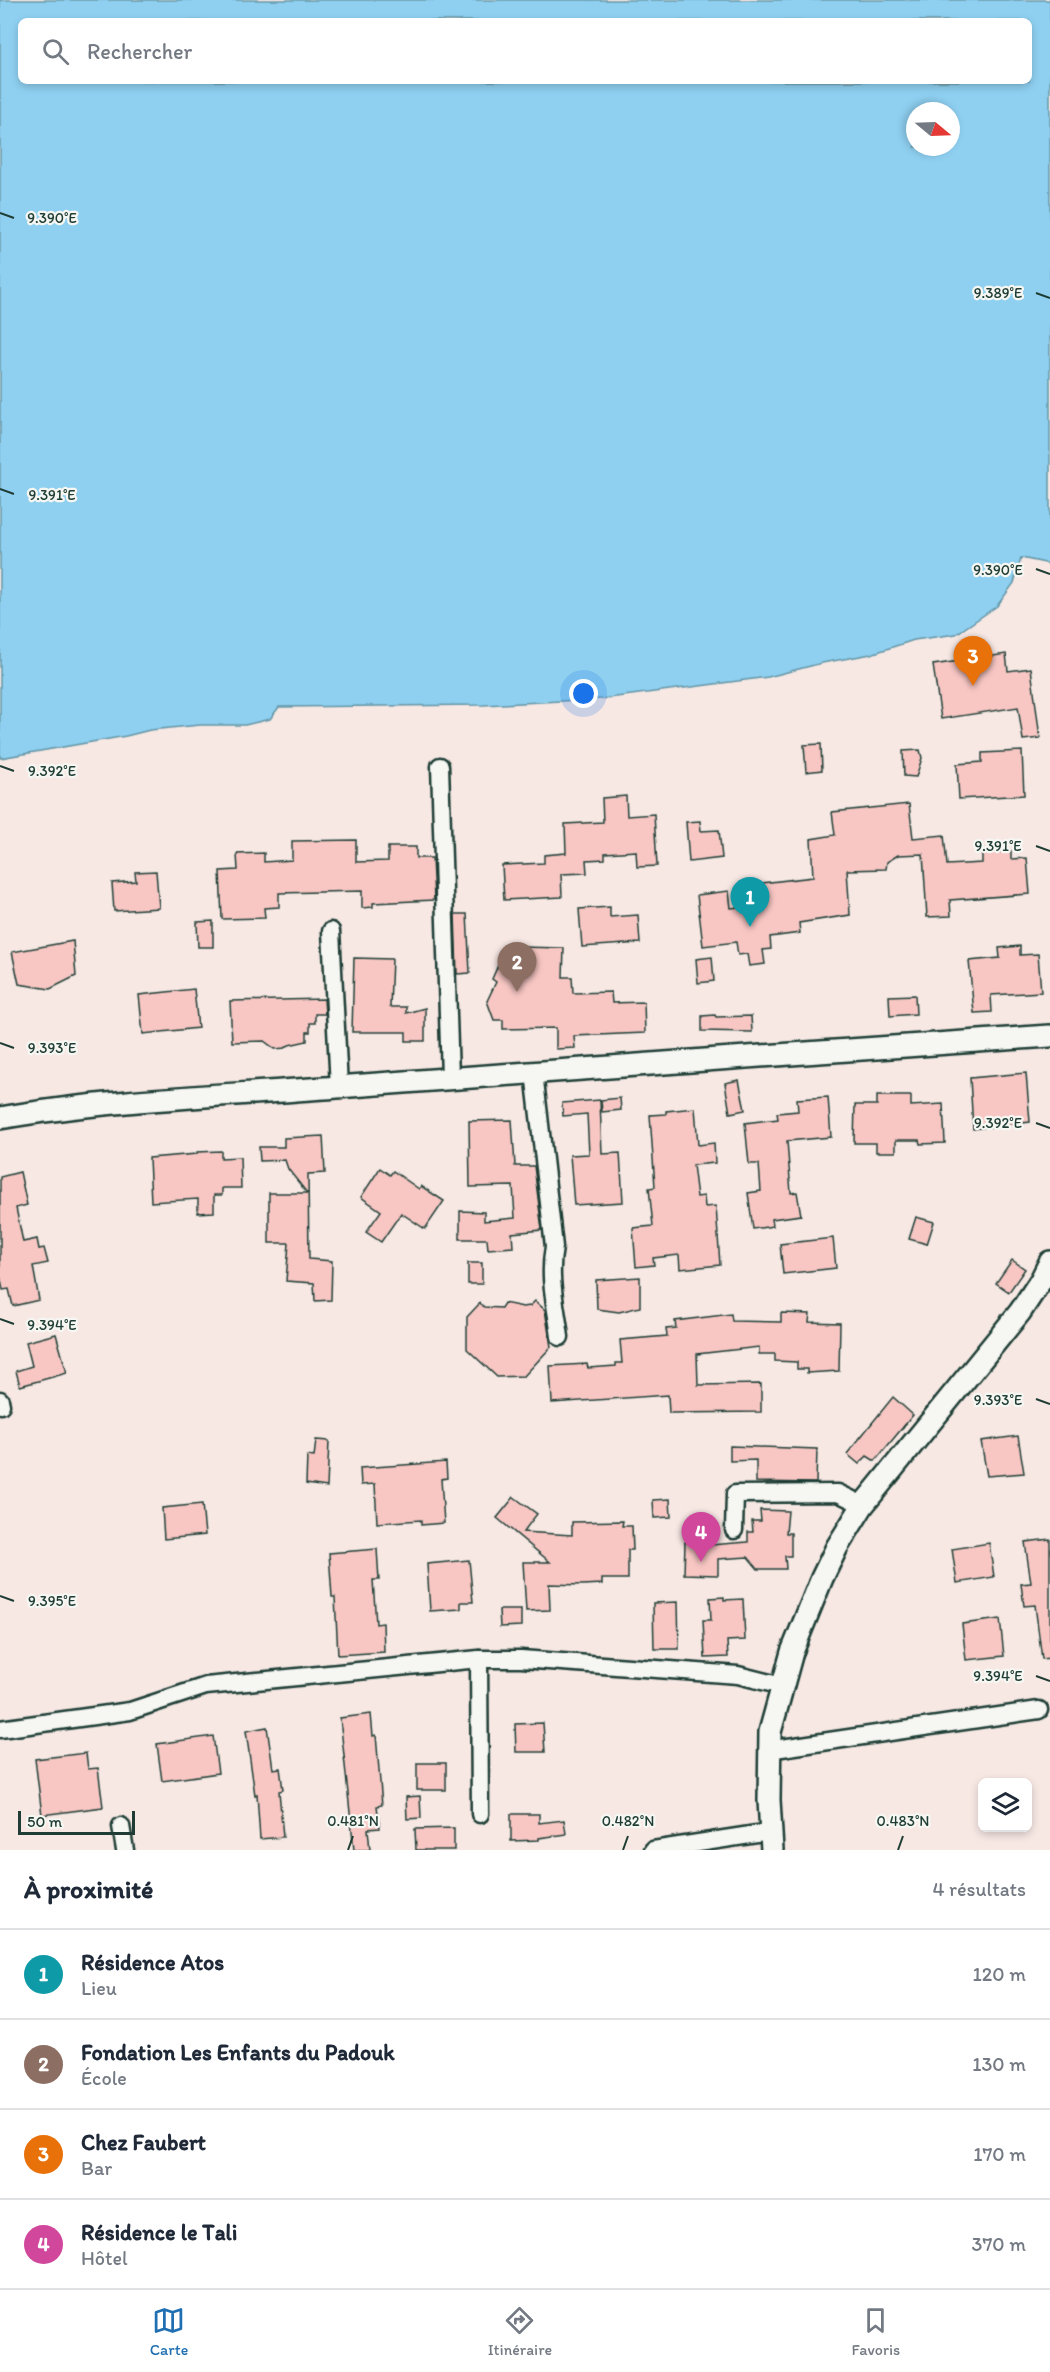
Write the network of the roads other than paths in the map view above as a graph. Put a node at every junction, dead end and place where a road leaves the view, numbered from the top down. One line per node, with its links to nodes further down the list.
1 (440, 766): 5 (street)
2 (331, 931): 6 (street)
3 (1050, 1036): 4 (main road)
4 (534, 1072): 5 (main road); 9 (street)
5 (450, 1077): 6 (main road)
6 (339, 1087): 7 (main road)
7 (0, 1118)
8 (1050, 1262): 10 (main road)
9 (560, 1337)
10 (863, 1505): 11 (street); 13 (main road)
11 (734, 1530)
12 (478, 1659): 13 (street); 15 (street); 17 (street)
13 (782, 1686): 16 (main road)
14 (1039, 1710): 16 (street)
15 (0, 1729)
16 (768, 1750): 19 (main road)
17 (480, 1814)
18 (121, 1826): 21 (street)
19 (771, 1841): 20 (street)
20 (718, 1845): 22 (street)
21 (125, 1850)
22 (653, 1850)

